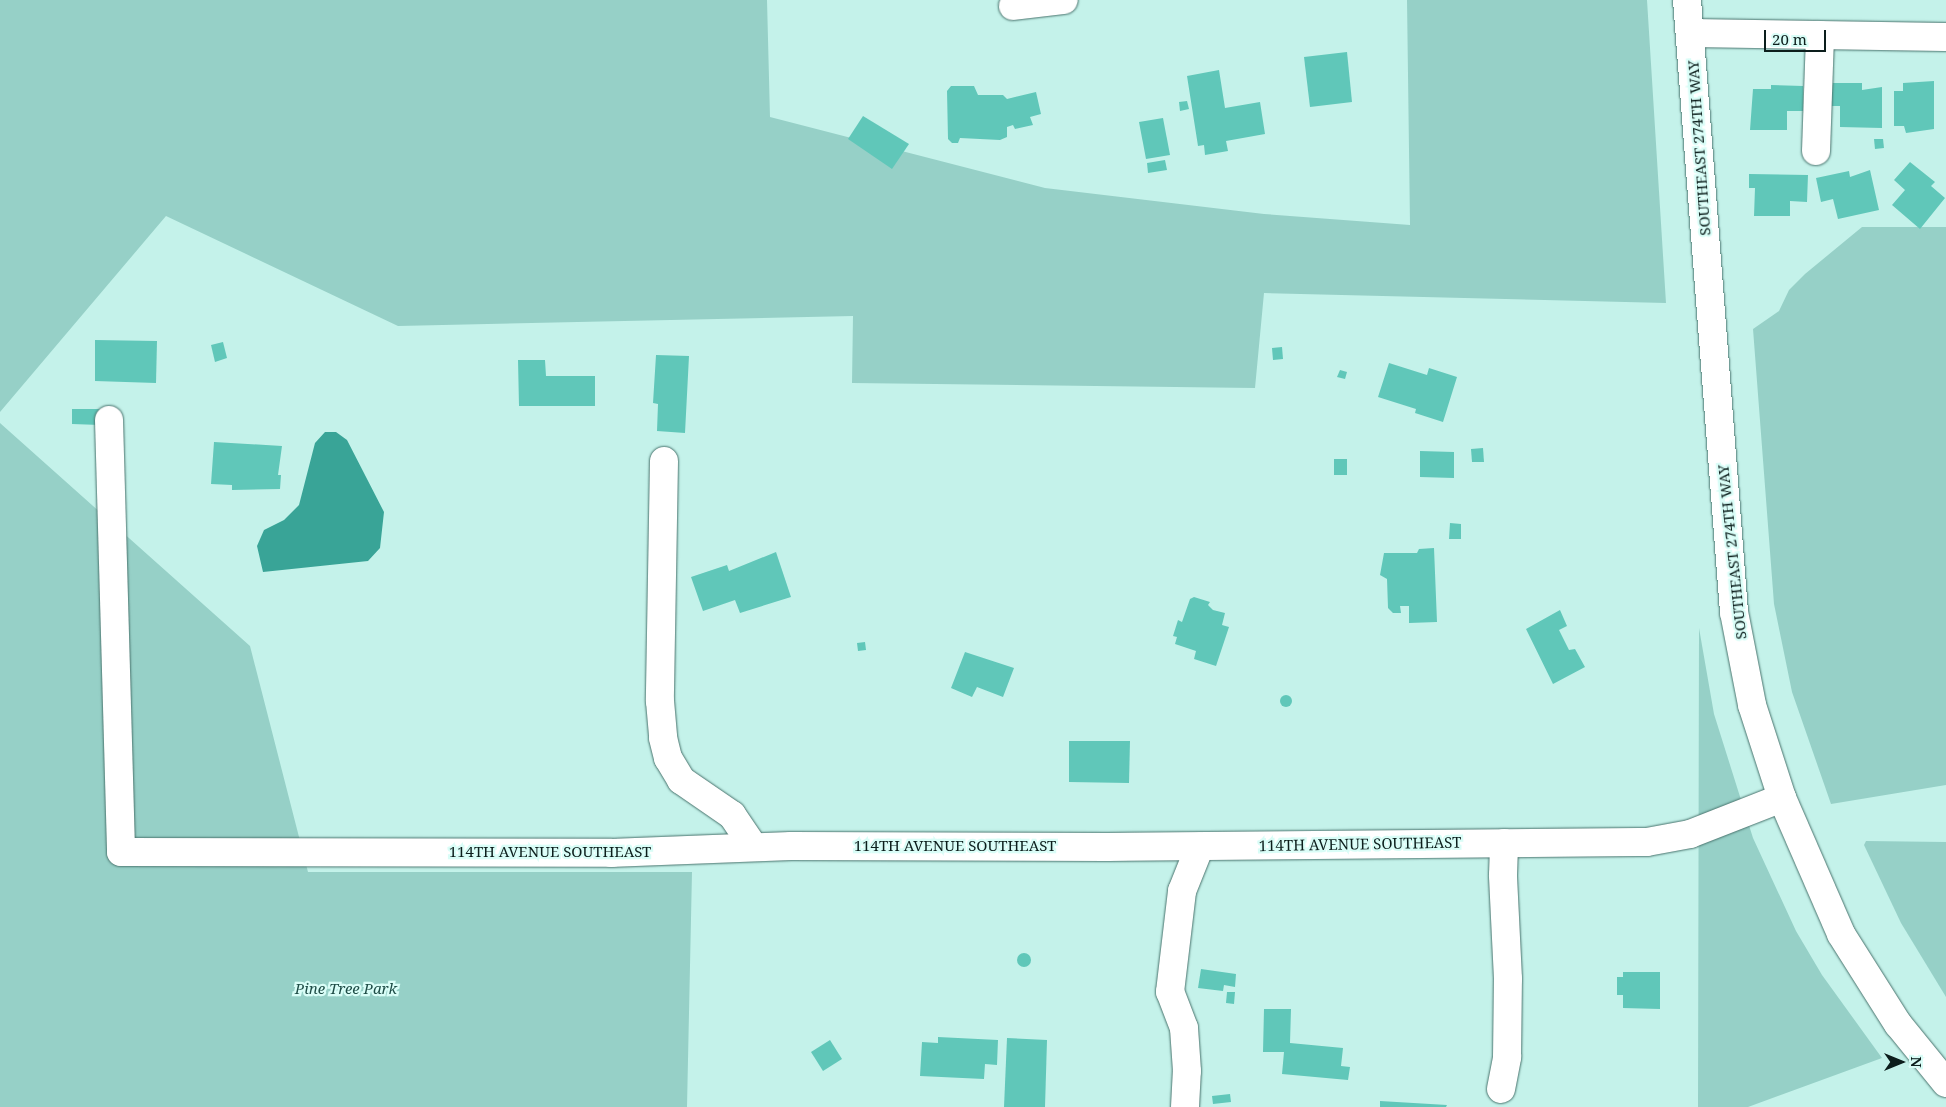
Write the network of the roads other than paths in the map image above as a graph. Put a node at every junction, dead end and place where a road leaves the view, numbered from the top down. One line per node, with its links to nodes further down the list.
1 (1688, 0): 4 (street, SOUTHEAST 274TH WAY)
2 (1054, 1): 3 (street)
3 (1013, 6)
4 (1690, 33): 5 (street); 10 (street, SOUTHEAST 274TH WAY)
5 (1820, 35): 6 (street); 7 (street)
6 (1946, 37)
7 (1816, 151)
8 (109, 420): 12 (street, 114TH AVENUE SOUTHEAST)
9 (664, 461): 12 (street)
10 (1782, 798): 11 (street, 114TH AVENUE SOUTHEAST); 14 (street, SOUTHEAST 274TH WAY)
11 (1504, 843): 13 (street, 114TH AVENUE SOUTHEAST); 15 (street)
12 (753, 846): 13 (street, 114TH AVENUE SOUTHEAST)
13 (1200, 846): 16 (street)
14 (1946, 1083)
15 (1501, 1089)
16 (1185, 1107)

